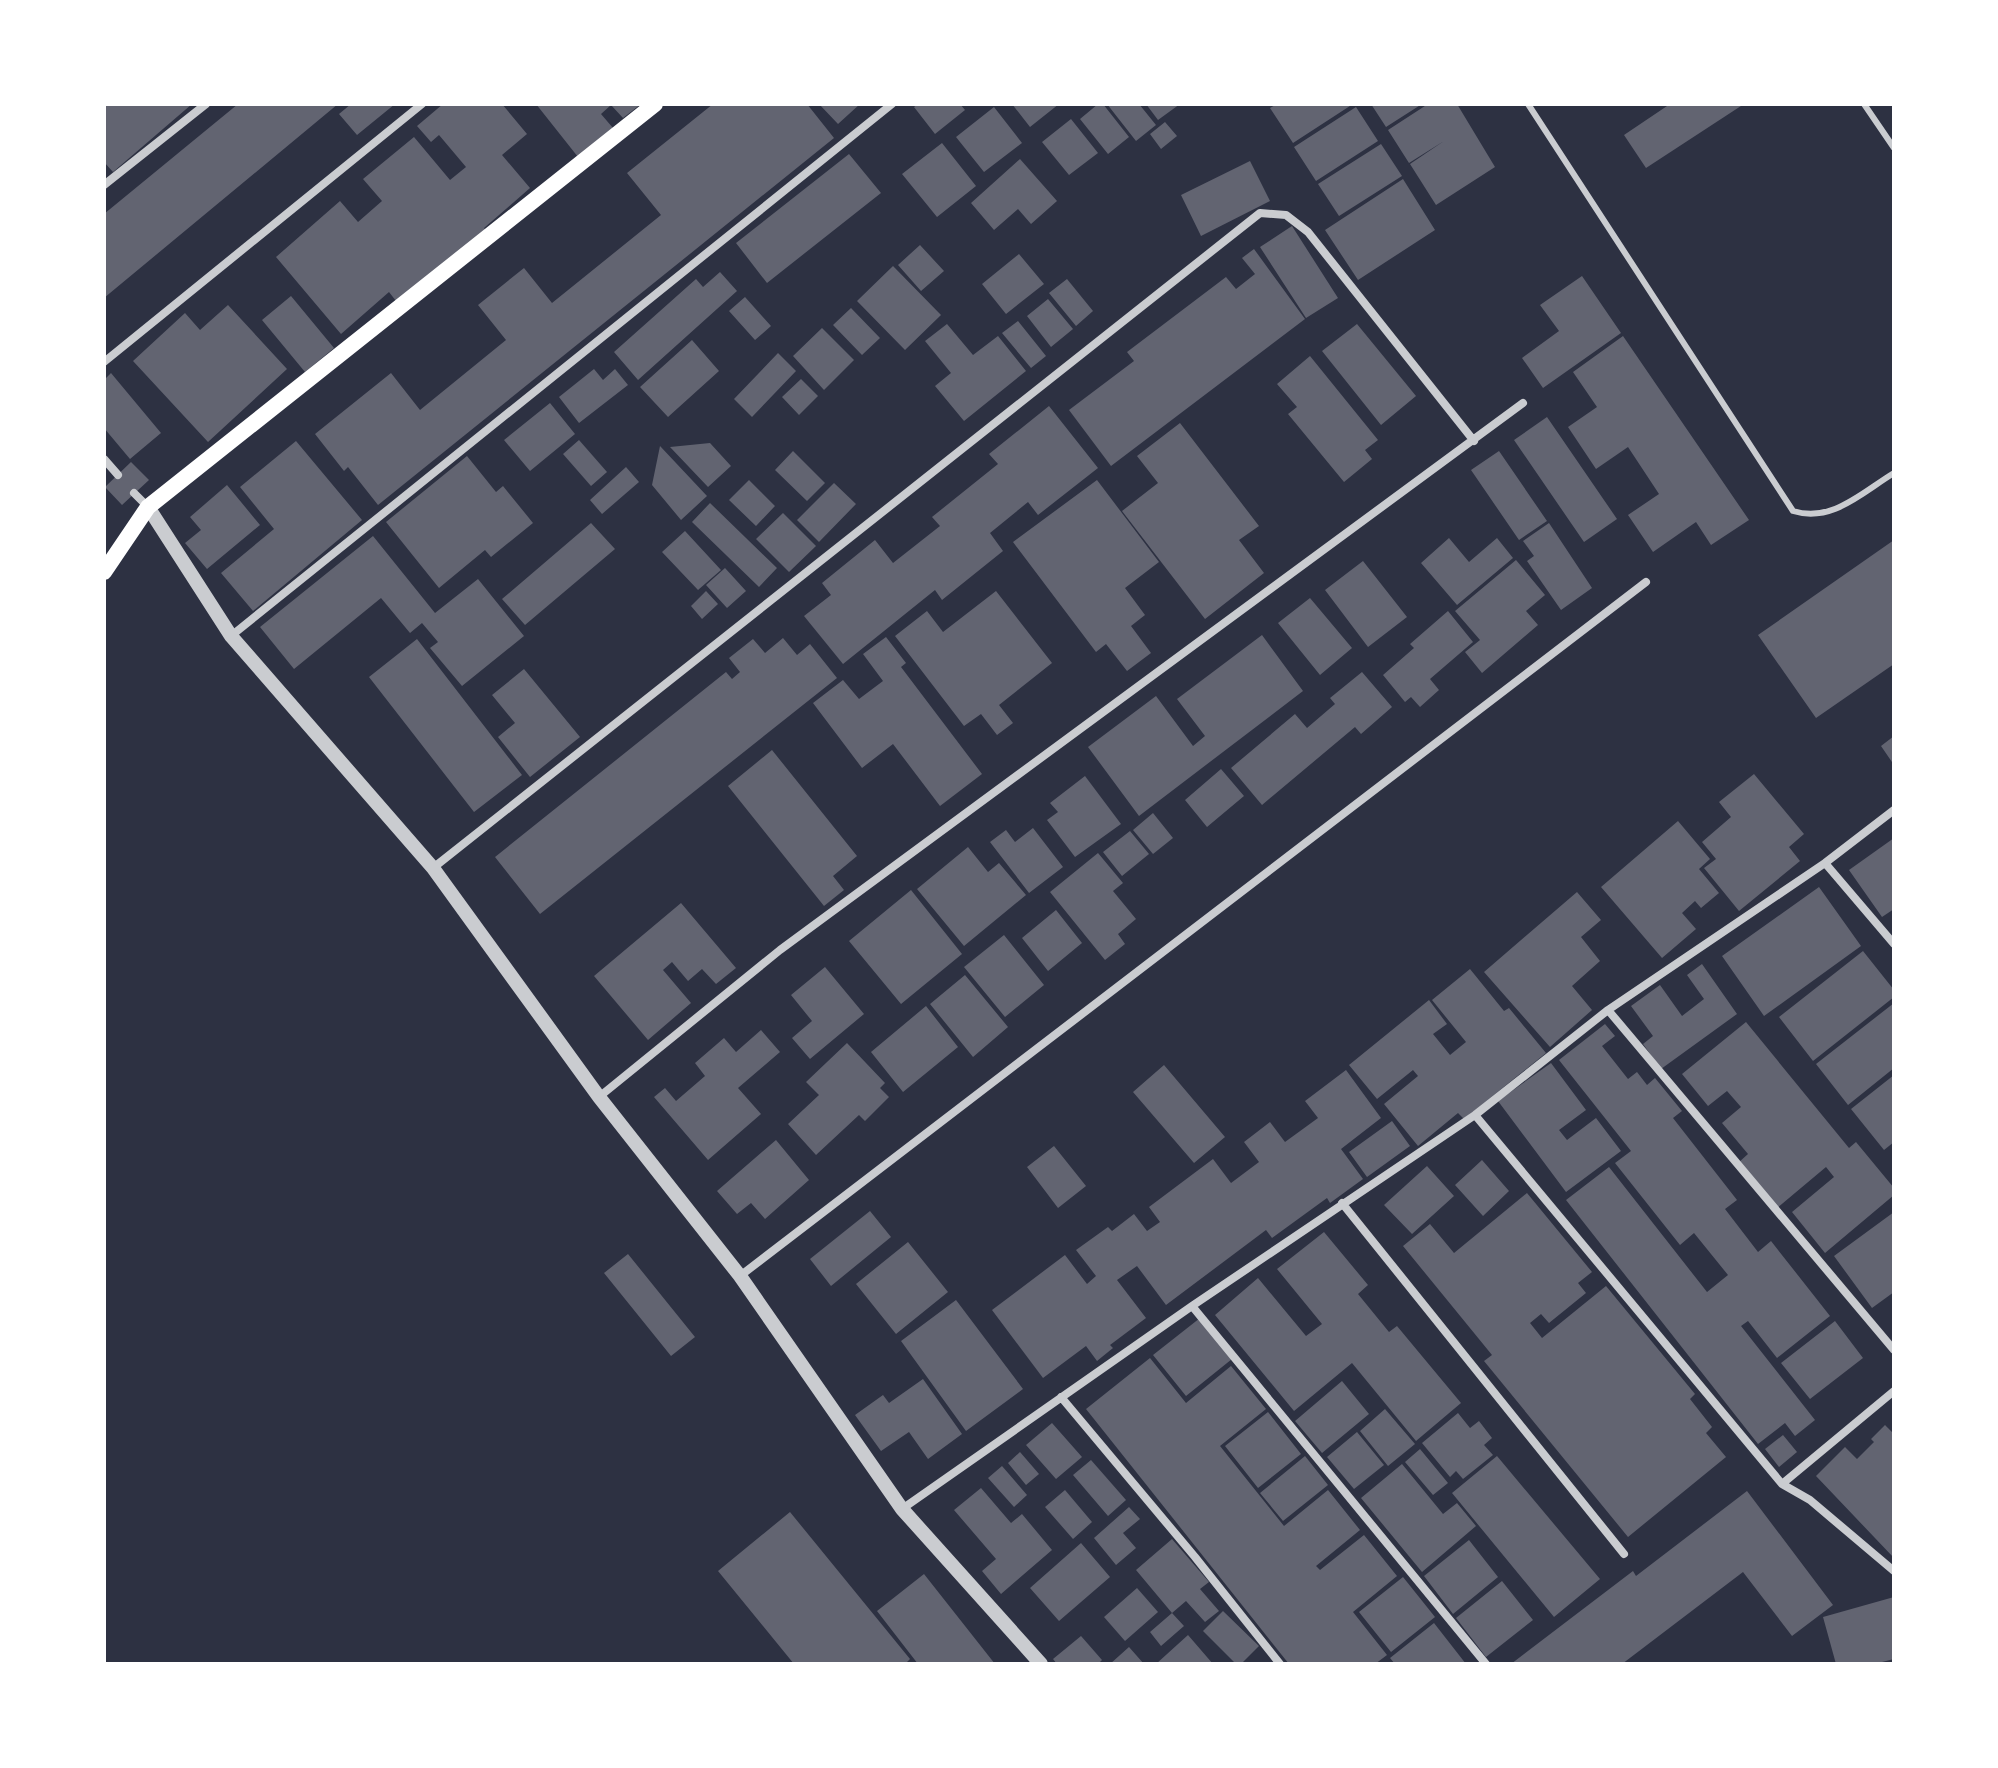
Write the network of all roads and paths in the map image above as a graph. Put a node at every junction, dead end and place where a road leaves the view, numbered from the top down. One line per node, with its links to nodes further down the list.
1 (206, 104): 8 (street)
2 (422, 104): 9 (street)
3 (655, 104): 16 (main road)
4 (892, 104): 19 (street)
5 (1528, 104): 13 (lane)
6 (1864, 104): 7 (lane)
7 (1894, 148)
8 (104, 185)
9 (104, 362)
10 (1523, 403): 11 (street)
11 (1474, 441): 22 (street); 25 (street)
12 (104, 459): 14 (street)
13 (1894, 473)
14 (118, 475)
15 (134, 493): 16 (street)
16 (148, 507): 17 (main road); 19 (street)
17 (104, 572)
18 (1646, 582): 28 (street)
19 (231, 636): 22 (street)
20 (1894, 810): 21 (street)
21 (1825, 863): 23 (street); 24 (street)
22 (433, 868): 25 (street)
23 (1894, 944)
24 (1608, 1010): 26 (street); 30 (street)
25 (599, 1097): 28 (street)
26 (1475, 1115): 27 (street); 33 (street)
27 (1342, 1203): 29 (street); 35 (street)
28 (740, 1276): 34 (street)
29 (1192, 1306): 32 (street); 39 (street)
30 (1894, 1350)
31 (1894, 1391): 33 (street)
32 (1061, 1397): 34 (street); 38 (street)
33 (1782, 1484): 36 (street)
34 (902, 1509): 37 (street)
35 (1624, 1554)
36 (1894, 1571)
37 (1041, 1664)
38 (1280, 1664)
39 (1486, 1664)

